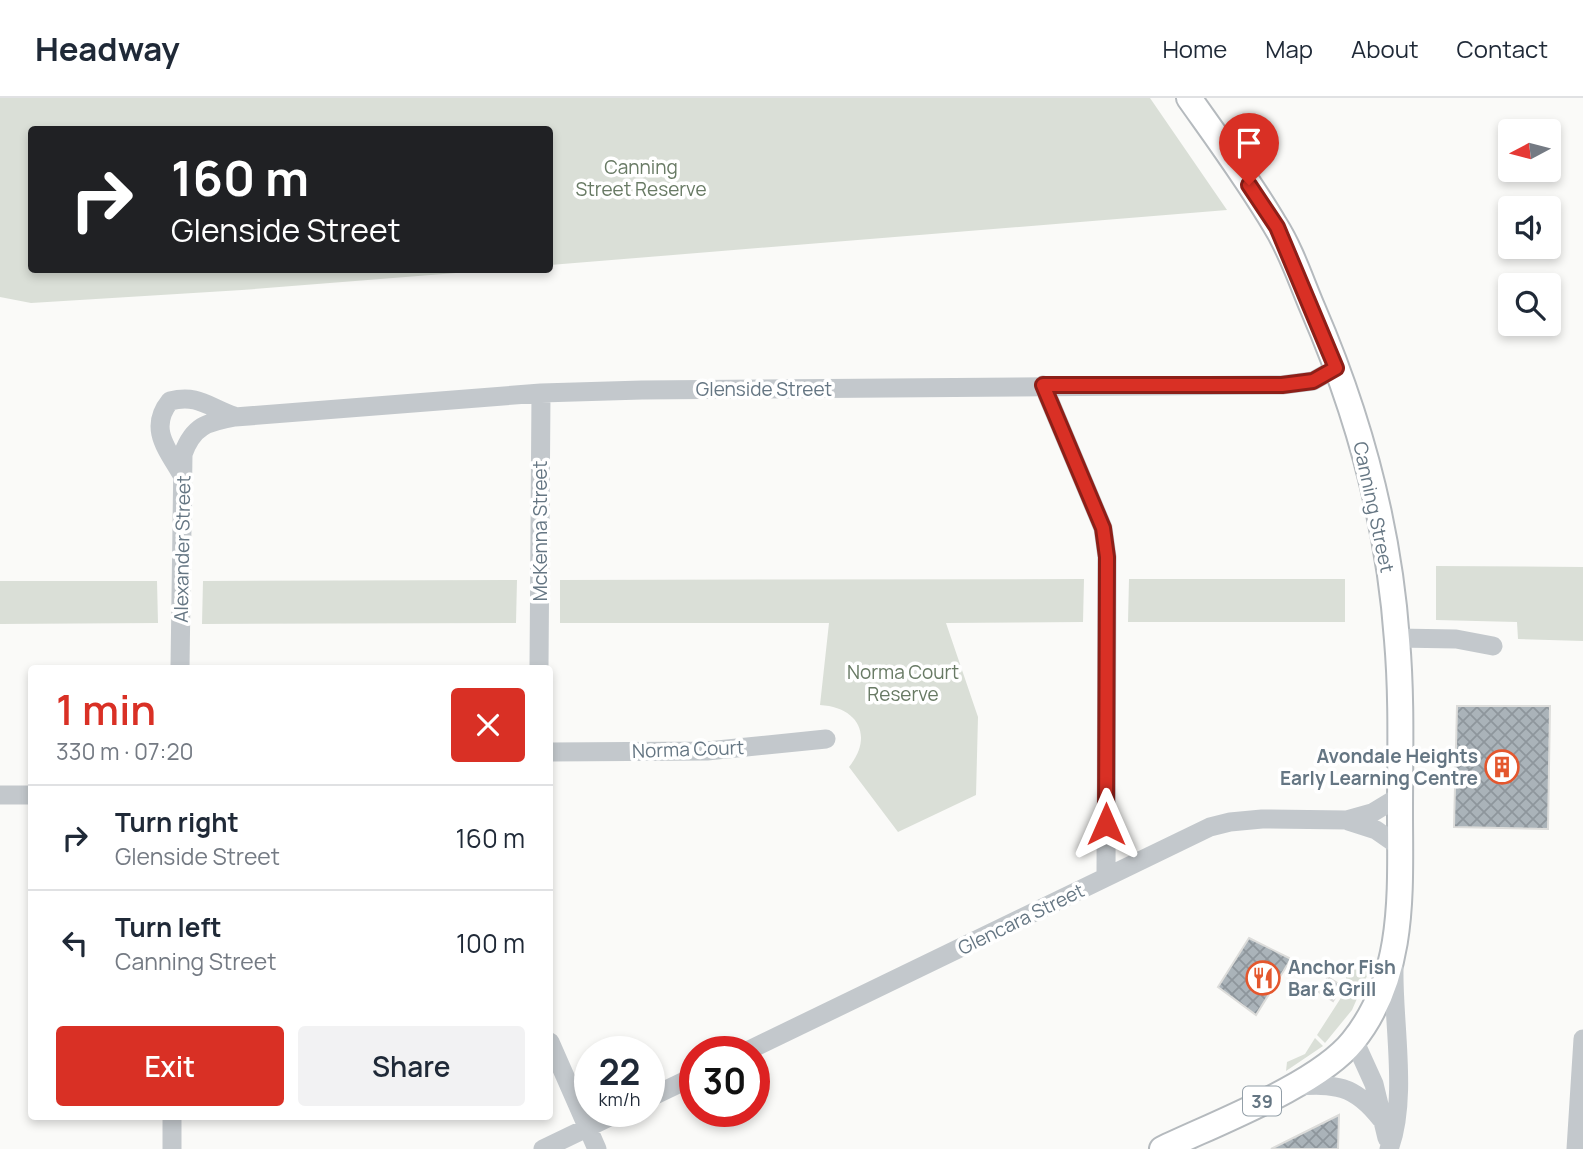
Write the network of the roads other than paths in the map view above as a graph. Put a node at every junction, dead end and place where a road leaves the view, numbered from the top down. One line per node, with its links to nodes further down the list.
1 (1189, 98): 2 (main road, Canning Street / 39)
2 (1336, 368): 3 (street, Glenside Street); 8 (main road, Canning Street / 39)
3 (1043, 385): 4 (street, Glenside Street); 19 (street)
4 (541, 393): 5 (street, Glenside Street); 11 (street, McKenna Street)
5 (235, 417): 6 (street, Glenside Street); 7 (street)
6 (194, 432): 7 (street, Alexander Street)
7 (183, 477): 10 (street, Alexander Street)
8 (1397, 638): 9 (street); 16 (main road, Canning Street / 39)
9 (1493, 646)
10 (180, 665)
11 (539, 665)
12 (826, 739): 13 (street, Norma Court)
13 (553, 752)
14 (0, 794): 15 (street)
15 (28, 795)
16 (1400, 796): 17 (street, Glencara Street); 18 (main road, Canning Street / 39)
17 (1347, 820): 18 (street, Glencara Street); 19 (street, Glencara Street)
18 (1399, 846): 20 (main road, Canning Street / 39)
19 (1106, 877): 22 (street, Glencara Street)
20 (1394, 958): 23 (main road, Canning Street / 39); 33 (street, Canning Street)
21 (1583, 1039): 34 (street)
22 (770, 1040)
23 (1354, 1041): 25 (main road, 39); 27 (street, Canning Street)
24 (553, 1049): 28 (street)
25 (1293, 1086): 27 (street); 32 (main road, 39)
26 (172, 1120): 29 (street)
27 (1385, 1126): 33 (street, Canning Street)
28 (587, 1128): 30 (street); 31 (street)
29 (172, 1149)
30 (543, 1149)
31 (597, 1149)
32 (1162, 1149)
33 (1389, 1149)
34 (1576, 1149)

